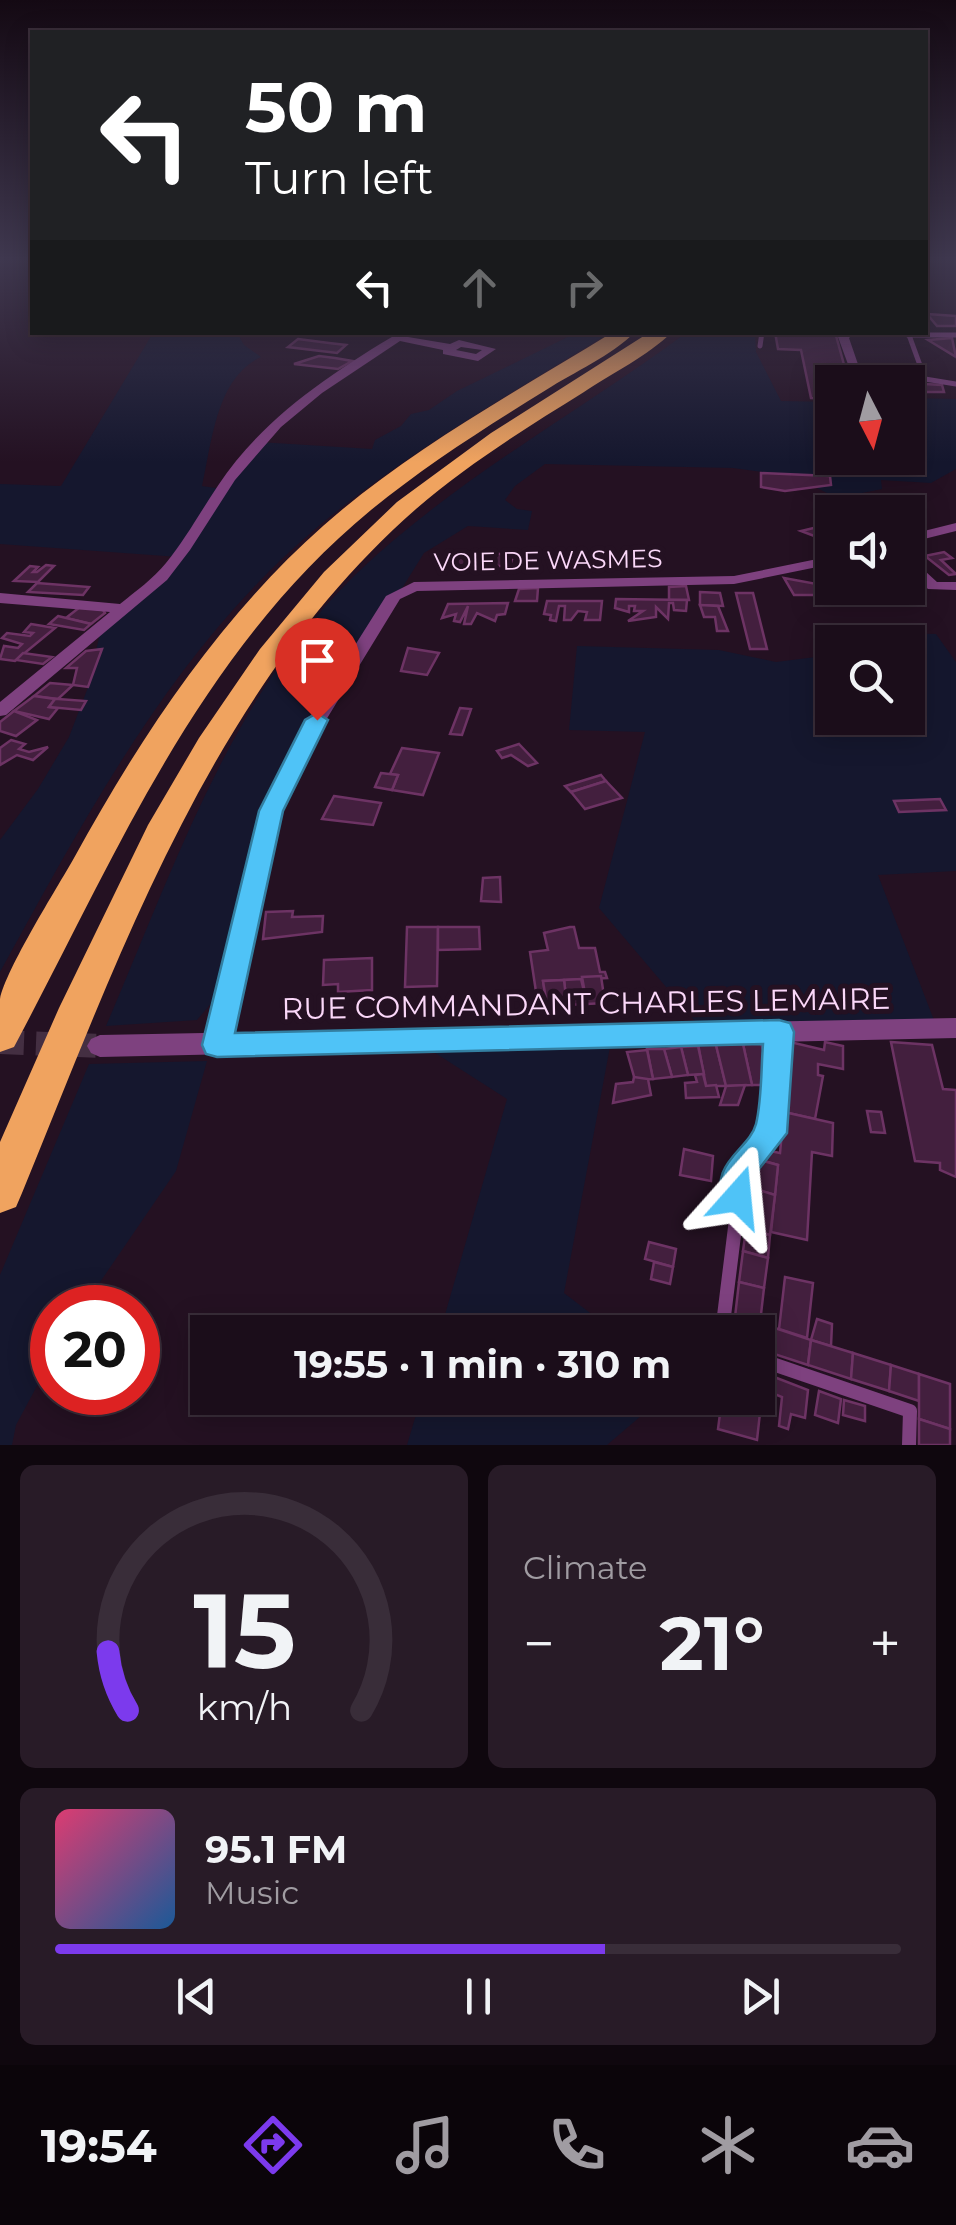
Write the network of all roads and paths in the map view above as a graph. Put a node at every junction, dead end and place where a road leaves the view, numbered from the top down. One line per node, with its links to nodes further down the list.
1 (403, 335): 10 (street); 21 (street)
2 (621, 335): 25 (highway)
3 (658, 335): 28 (highway)
4 (762, 335): 9 (lane)
5 (846, 335): 11 (street)
6 (906, 335): 7 (street)
7 (909, 336): 8 (lane); 12 (lane)
8 (956, 336)
9 (760, 346)
10 (452, 348)
11 (853, 365)
12 (920, 365)
13 (925, 379): 14 (lane)
14 (956, 384)
15 (956, 527): 16 (street)
16 (925, 535)
17 (815, 563): 26 (street, VOIE DE WASMES)
18 (925, 579): 19 (street)
19 (956, 586)
20 (0, 598): 21 (street)
21 (125, 608): 22 (street)
22 (0, 711)
23 (956, 1028): 24 (street, RUE COMMANDANT CHARLES LEMAIRE)
24 (779, 1032): 26 (street, RUE COMMANDANT CHARLES LEMAIRE); 29 (lane)
25 (0, 1036)
26 (217, 1045): 27 (street, RUE COMMANDANT CHARLES LEMAIRE)
27 (100, 1046)
28 (0, 1192)
29 (724, 1315)
30 (775, 1365): 31 (lane)
31 (909, 1445)

